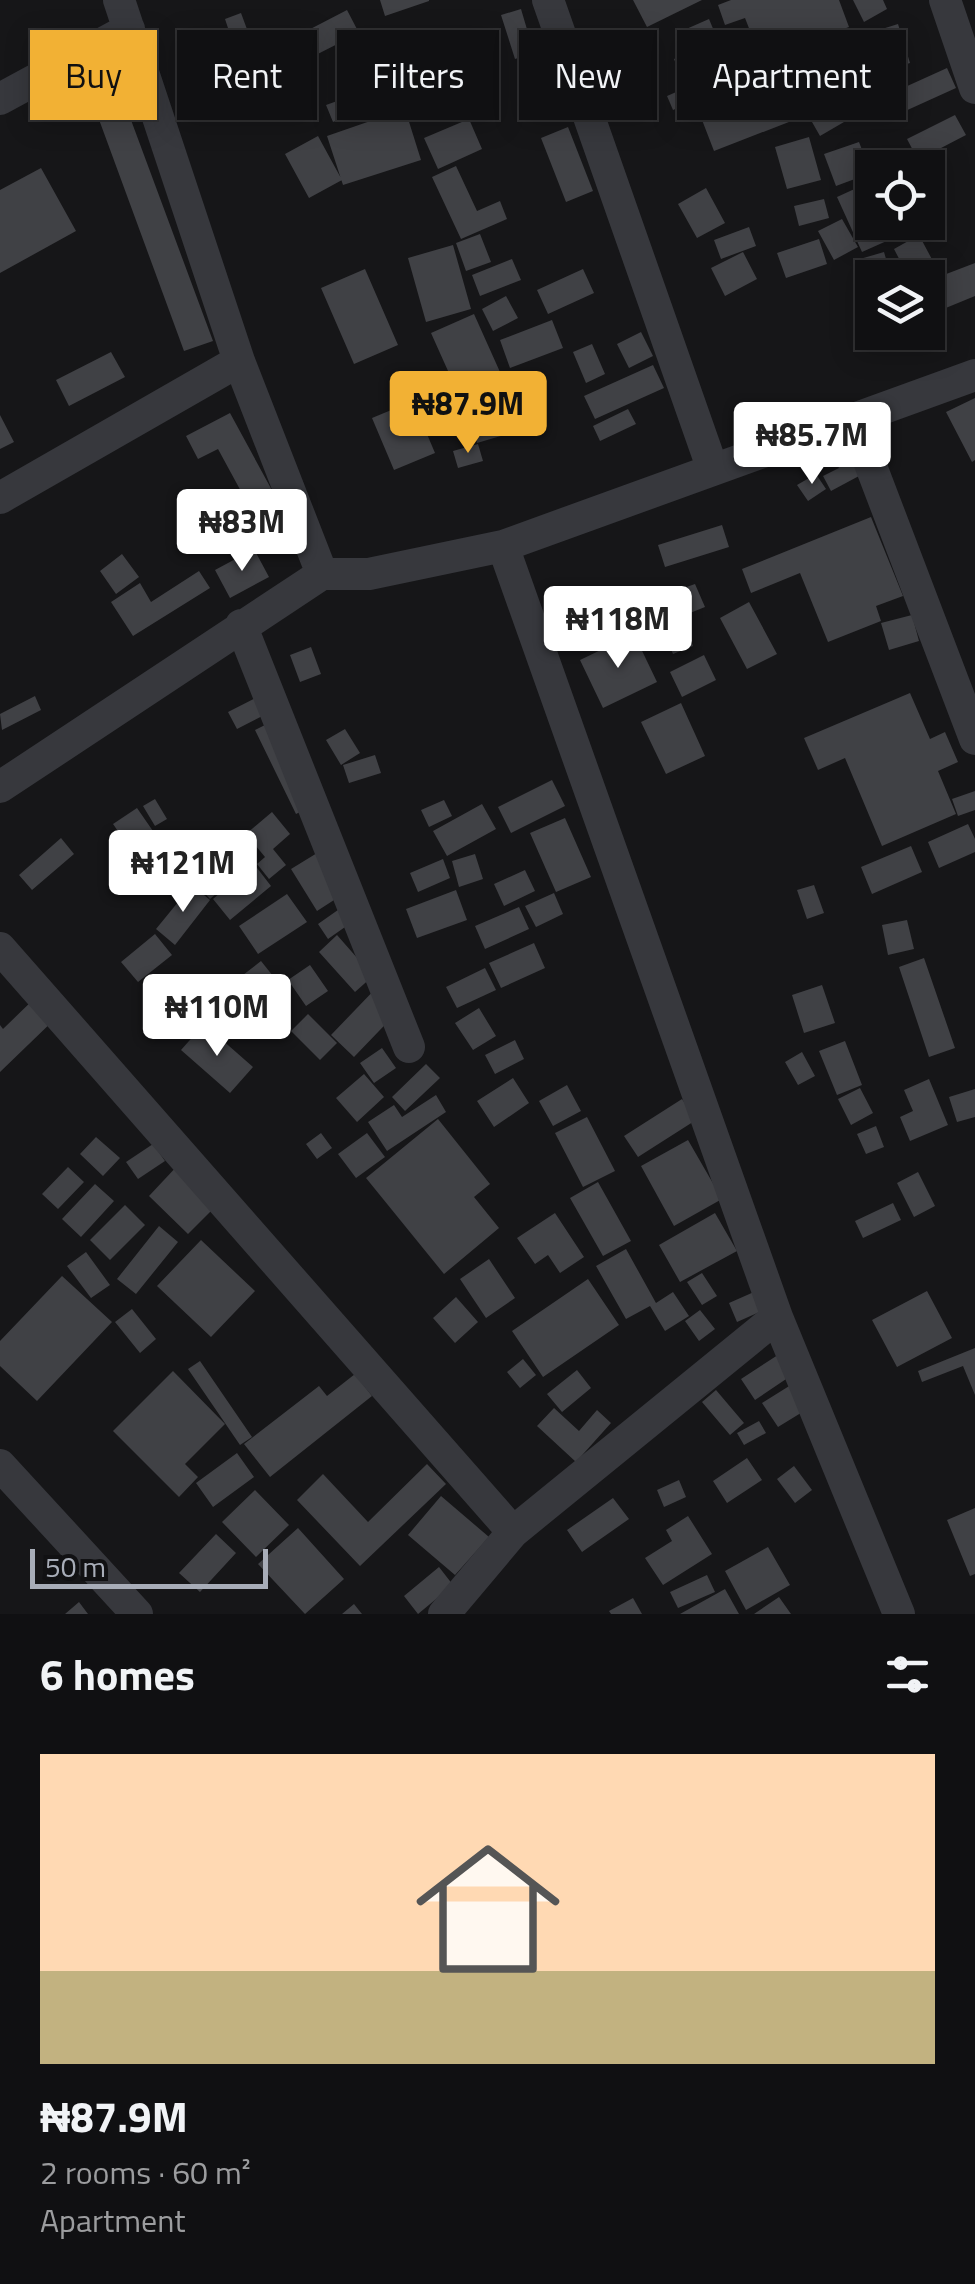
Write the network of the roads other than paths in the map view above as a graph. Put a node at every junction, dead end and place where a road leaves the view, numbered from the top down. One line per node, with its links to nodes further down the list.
1 (548, 0): 9 (street)
2 (945, 0): 4 (street)
3 (124, 14): 5 (street); 6 (street)
4 (975, 88)
5 (0, 99)
6 (238, 362): 10 (street); 12 (street)
7 (975, 375): 8 (street)
8 (854, 419): 9 (street); 14 (street)
9 (713, 470): 11 (street)
10 (0, 498)
11 (503, 546): 12 (street); 18 (street)
12 (322, 574): 13 (street)
13 (242, 625): 15 (street); 17 (street)
14 (975, 739)
15 (0, 787)
16 (0, 948): 20 (street)
17 (409, 1047)
18 (777, 1317): 20 (street); 23 (street)
19 (0, 1465): 21 (street)
20 (513, 1532): 22 (street)
21 (137, 1614)
22 (444, 1614)
23 (899, 1614)

